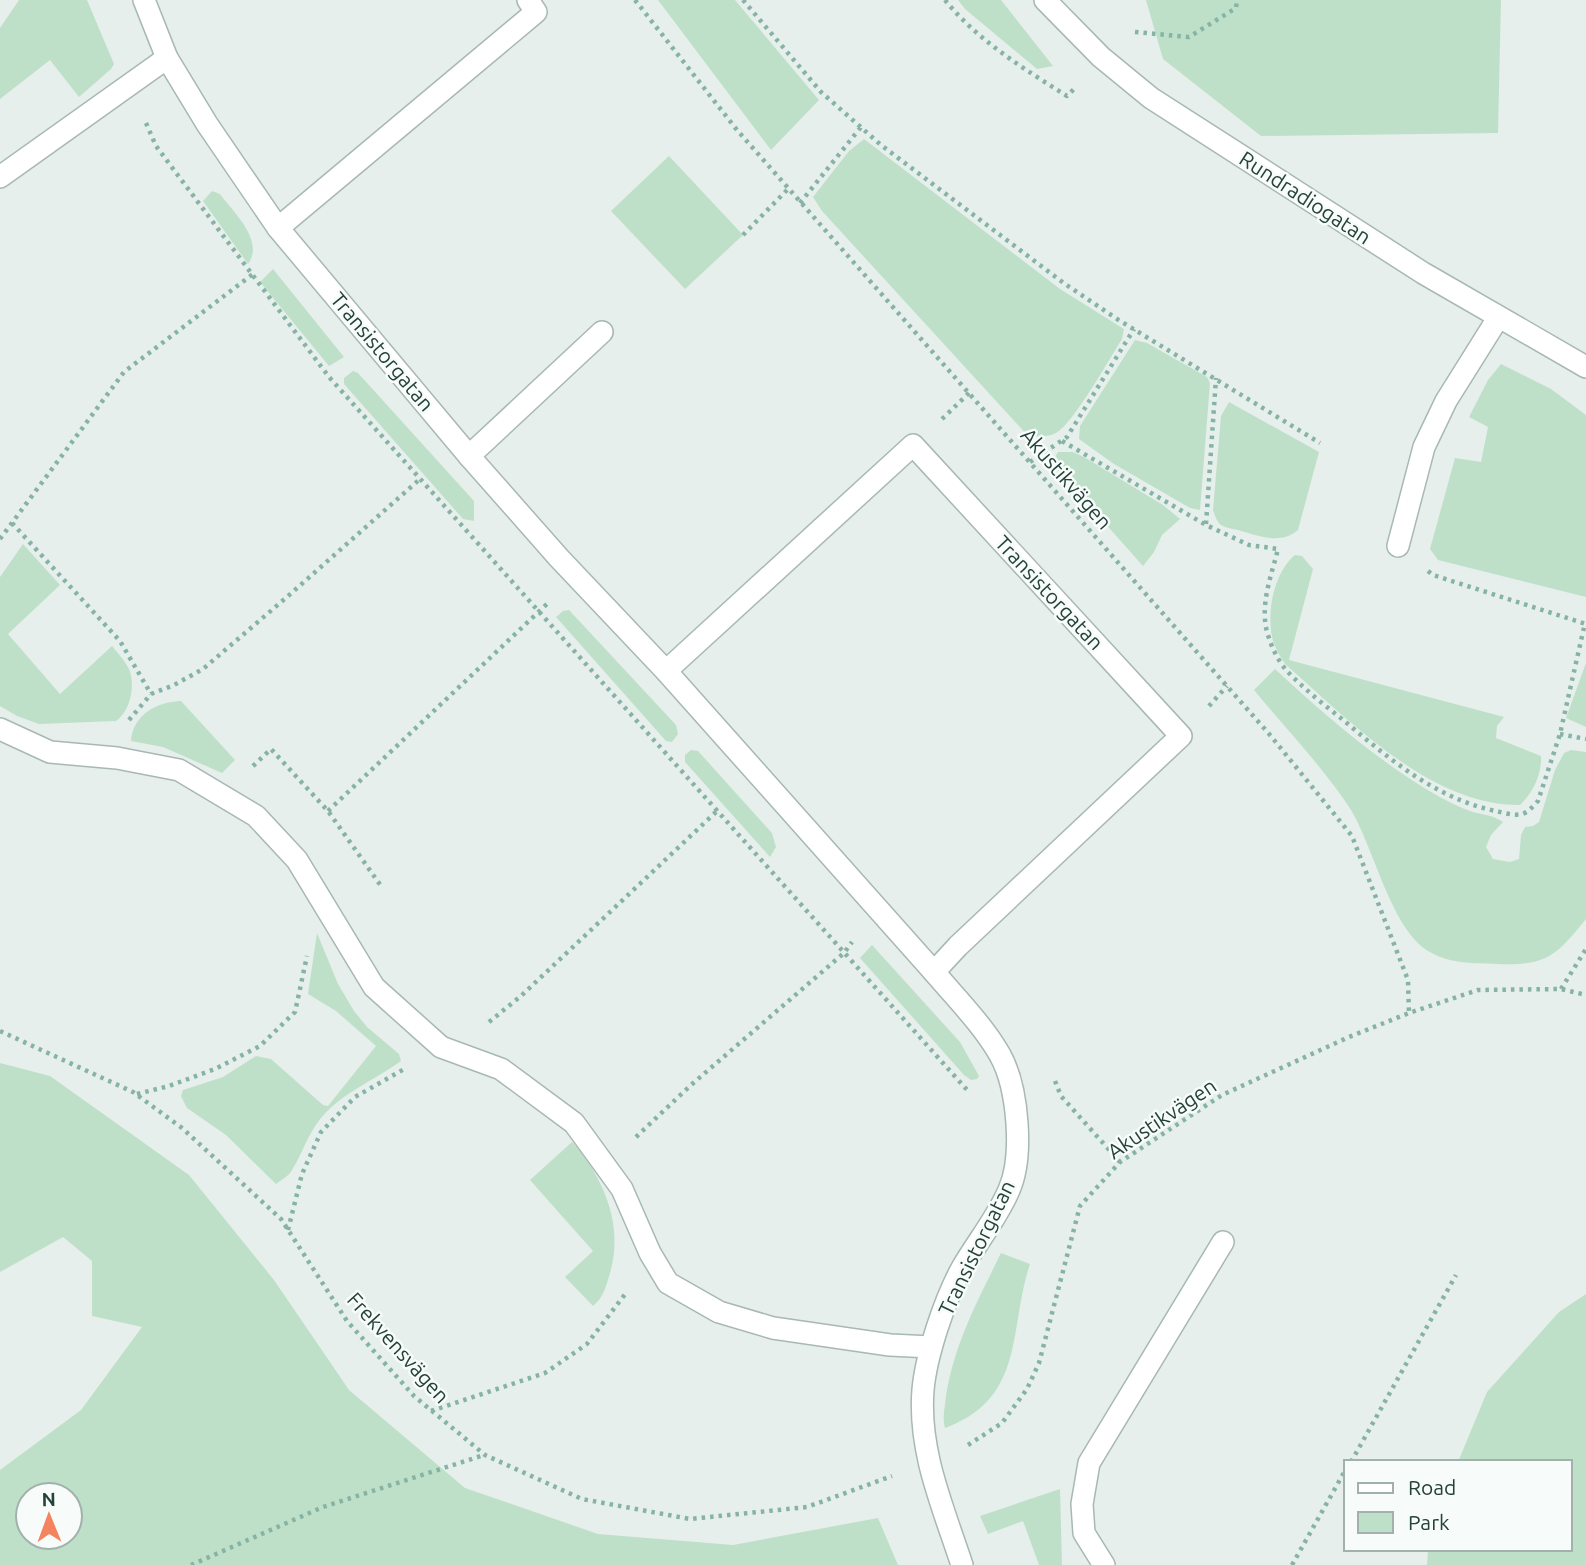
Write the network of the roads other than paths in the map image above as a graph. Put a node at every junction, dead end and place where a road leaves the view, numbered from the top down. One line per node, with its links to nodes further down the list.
1 (528, 0): 6 (street)
2 (1045, 0): 7 (street, Rundradiogatan)
3 (150, 3): 4 (street, Transistorgatan)
4 (167, 58): 5 (street); 6 (street, Transistorgatan)
5 (0, 177)
6 (284, 235): 10 (street, Transistorgatan)
7 (1498, 318): 9 (street, Rundradiogatan); 11 (street)
8 (602, 332): 10 (street)
9 (1586, 367)
10 (469, 456): 12 (street, Transistorgatan)
11 (1398, 546)
12 (666, 671): 14 (street, Transistorgatan); 14 (street, Transistorgatan)
13 (0, 729): 16 (street)
14 (934, 972): 16 (street, Transistorgatan)
15 (1223, 1242): 18 (street)
16 (931, 1347): 17 (street, Transistorgatan)
17 (962, 1565)
18 (1104, 1565)

